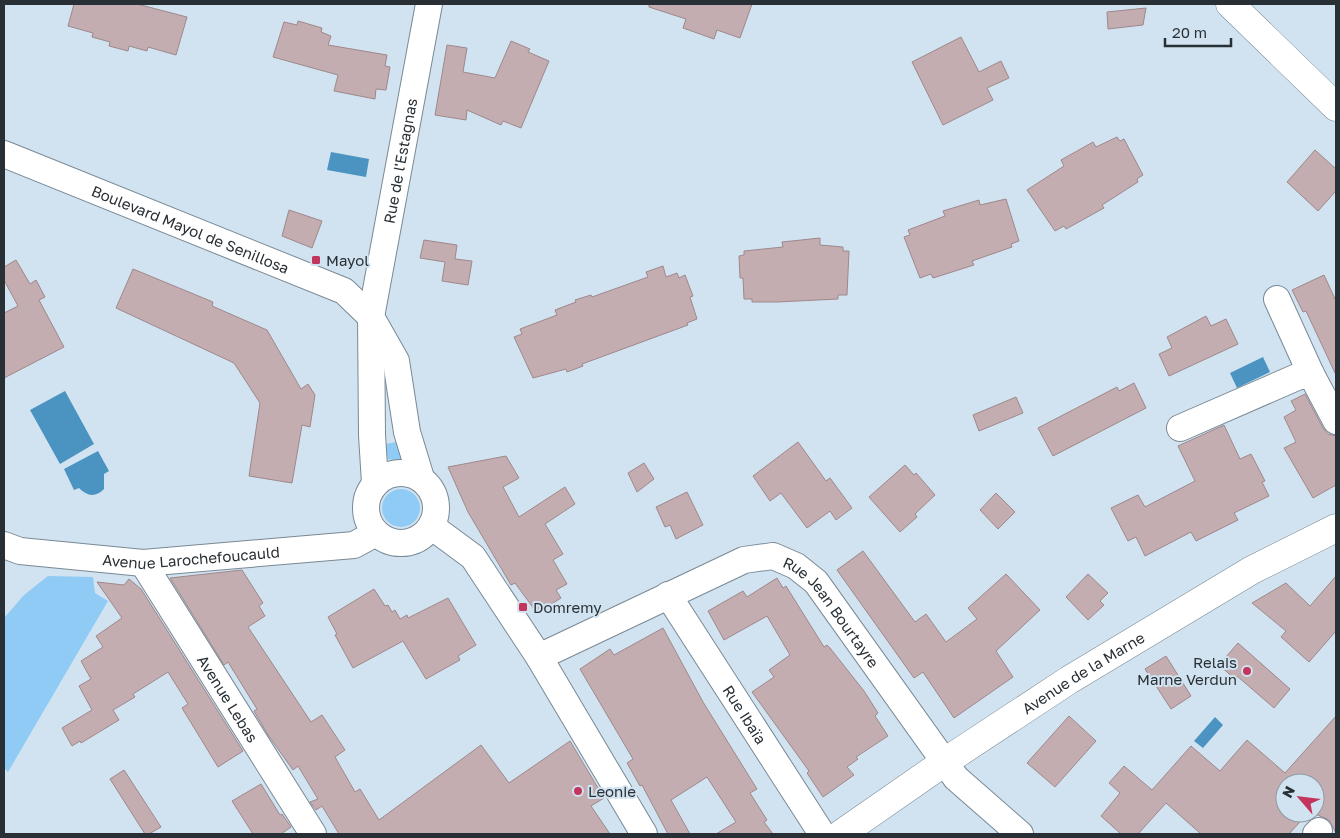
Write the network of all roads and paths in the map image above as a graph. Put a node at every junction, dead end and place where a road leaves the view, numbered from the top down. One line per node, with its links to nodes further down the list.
1 (429, 4): 6 (street, Rue de l'Estagnas)
2 (1230, 4): 3 (main road)
3 (1336, 107)
4 (4, 154): 6 (street, Boulevard Mayol de Senillosa)
5 (1277, 300): 7 (street)
6 (371, 317): 10 (street, Boulevard Mayol de Senillosa); 11 (street)
7 (1311, 374): 8 (street); 9 (street)
8 (1336, 421)
9 (1180, 428)
10 (421, 478): 11 (street); 12 (street)
11 (376, 483): 14 (street)
12 (431, 526): 14 (street); 18 (street)
13 (1336, 528): 19 (main road, Avenue de la Marne)
14 (376, 532): 16 (street, Avenue Larochefoucauld)
15 (9, 555): 16 (street, Avenue Larochefoucauld)
16 (143, 562): 20 (street, Avenue Lebas)
17 (668, 595): 18 (street, Rue Jean Bourtayre); 19 (street, Rue Jean Bourtayre); 22 (street, Rue Ibaïa)
18 (539, 657): 21 (street)
19 (946, 760): 23 (main road, Avenue de la Marne); 24 (street, Rue Jean Bourtayre)
20 (313, 834)
21 (644, 834)
22 (822, 834)
23 (841, 834)
24 (1020, 834)

